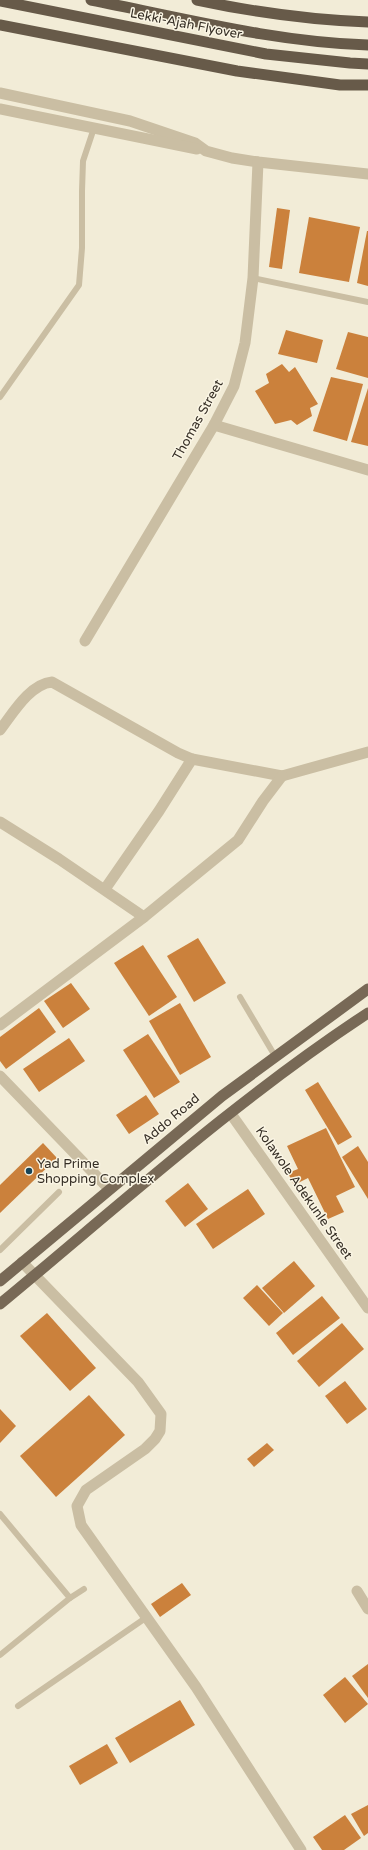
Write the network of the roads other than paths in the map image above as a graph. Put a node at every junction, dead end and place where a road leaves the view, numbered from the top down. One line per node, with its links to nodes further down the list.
1 (91, 0): 6 (highway, Lekki-Ajah Flyover)
2 (197, 0): 4 (highway)
3 (0, 1): 7 (highway, Lekki-Ajah Flyover)
4 (368, 22)
5 (0, 25): 8 (highway)
6 (368, 45)
7 (368, 64)
8 (368, 85)
9 (0, 93): 12 (street)
10 (0, 109): 11 (street)
11 (94, 128): 12 (street); 17 (lane)
12 (206, 151): 13 (street)
13 (258, 162): 14 (street); 15 (street, Thomas Street)
14 (368, 174)
15 (253, 278): 16 (lane); 18 (street, Thomas Street)
16 (368, 302)
17 (0, 397)
18 (214, 425): 19 (street); 20 (street, Thomas Street)
19 (368, 470)
20 (85, 641)
21 (0, 730): 23 (street)
22 (368, 752): 24 (street)
23 (192, 759): 24 (street); 26 (street)
24 (282, 776): 27 (street)
25 (0, 822): 26 (street)
26 (104, 890): 27 (street)
27 (144, 917): 31 (street)
28 (368, 989): 32 (main road, Addo Road)
29 (240, 997): 32 (lane)
30 (368, 1013): 34 (main road)
31 (0, 1025)
32 (275, 1056): 35 (main road, Addo Road)
33 (0, 1076): 35 (street)
34 (231, 1114): 39 (main road); 42 (street, Kolawole Adekunle Street)
35 (109, 1189): 38 (main road, Addo Road)
36 (59, 1192): 37 (lane)
37 (0, 1250)
38 (22, 1262): 39 (street); 40 (main road, Addo Road)
39 (34, 1275): 41 (main road); 48 (street)
40 (0, 1281)
41 (0, 1304)
42 (368, 1308)
43 (0, 1514): 46 (lane)
44 (84, 1589): 46 (lane)
45 (357, 1591): 47 (street)
46 (70, 1598): 49 (lane)
47 (368, 1610)
48 (147, 1617): 50 (lane); 51 (street)
49 (1, 1654)
50 (18, 1706)
51 (301, 1850)

